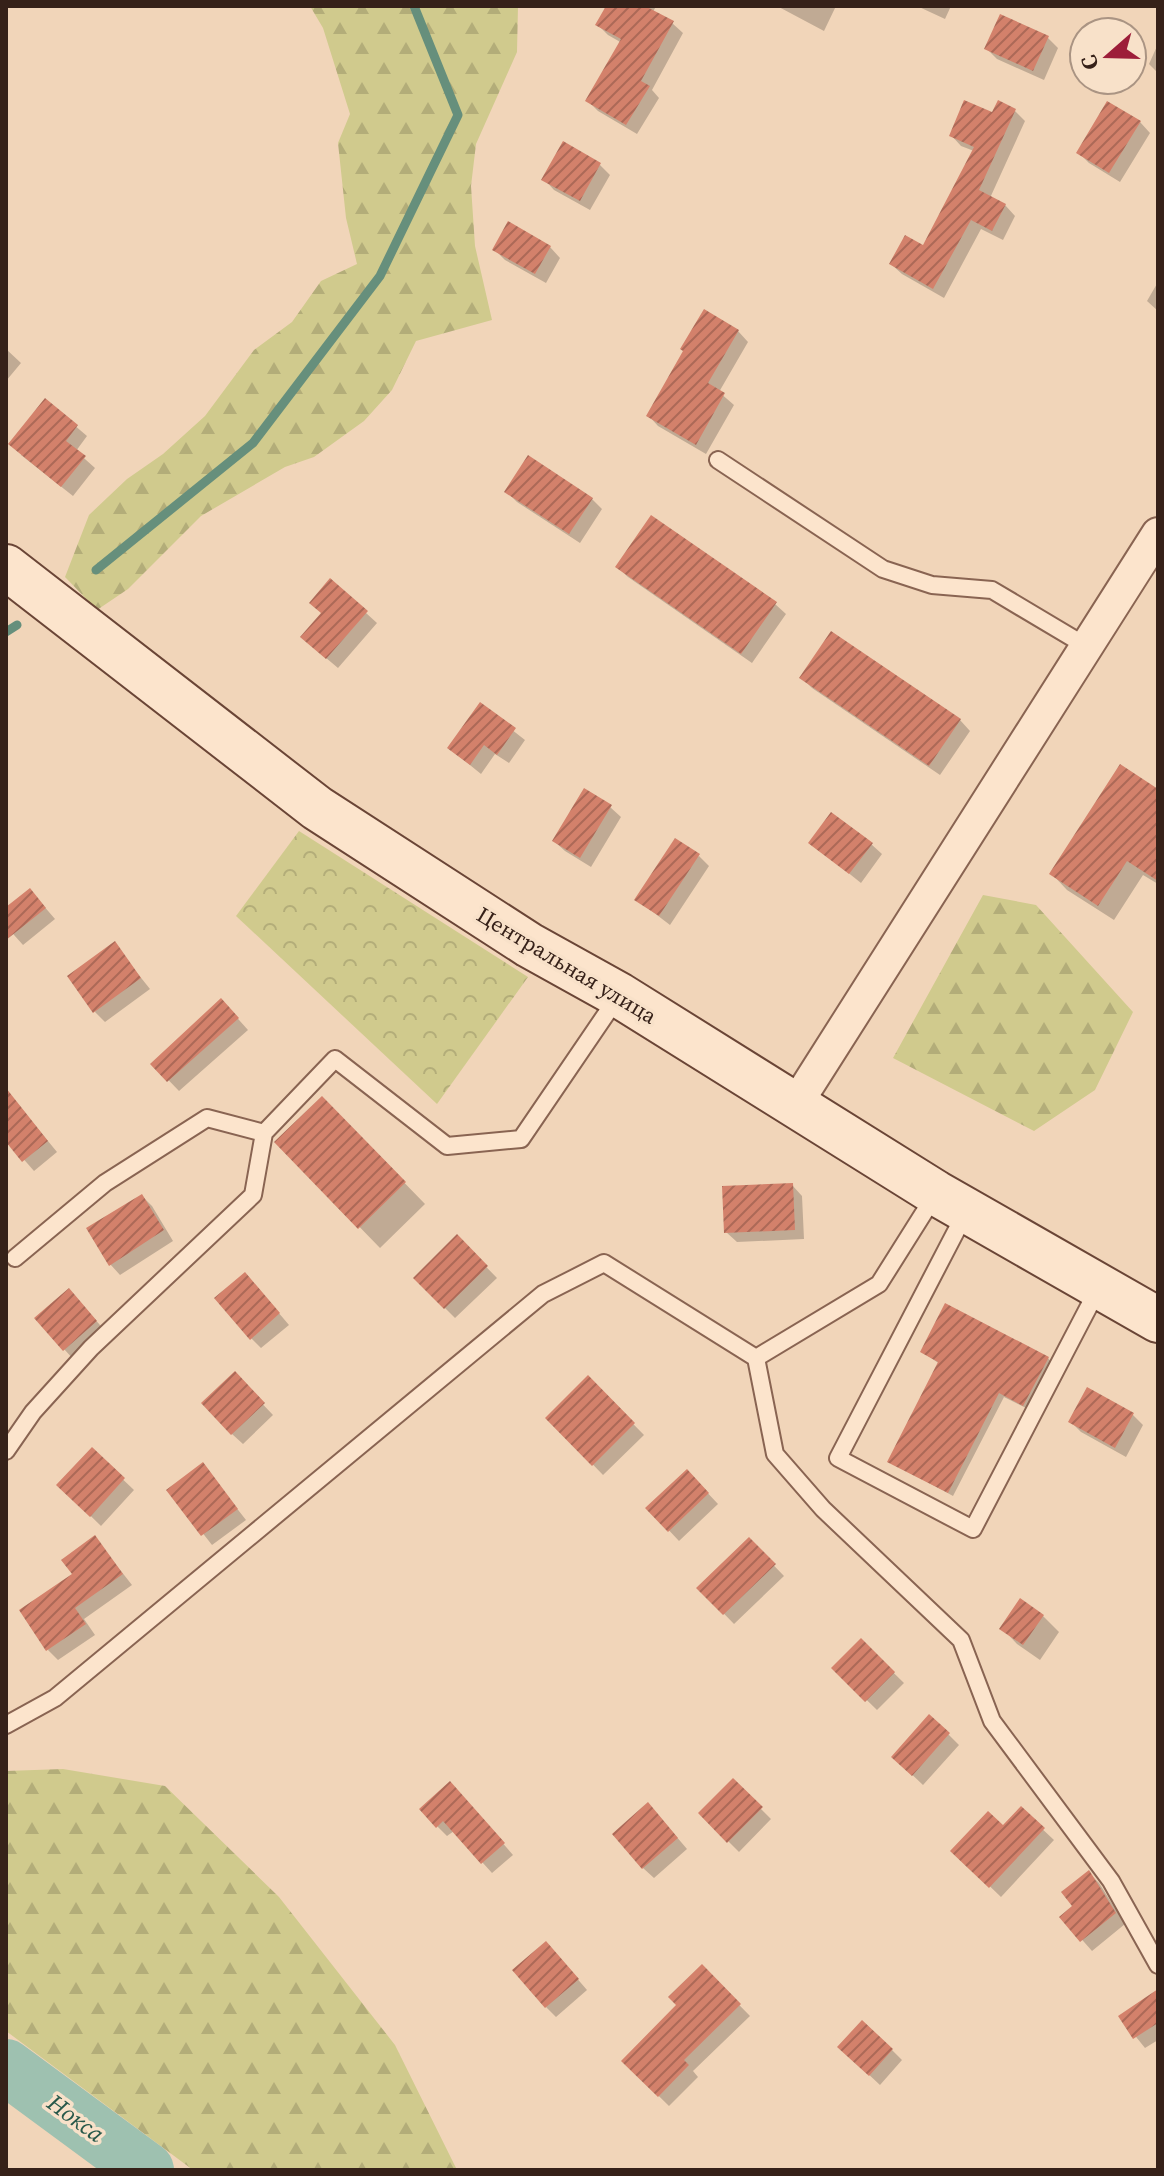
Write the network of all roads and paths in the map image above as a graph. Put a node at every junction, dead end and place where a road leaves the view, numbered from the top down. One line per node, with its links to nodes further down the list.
1 (718, 460): 4 (lane)
2 (1158, 534): 4 (street)
3 (6, 567): 5 (street, Центральная улица)
4 (1086, 646): 6 (street)
5 (619, 995): 6 (street, Центральная улица); 7 (lane)
6 (794, 1107): 8 (street, Центральная улица)
7 (264, 1133): 9 (lane); 13 (lane)
8 (951, 1202): 10 (street, Центральная улица); 10 (lane); 12 (lane)
9 (15, 1258)
10 (1100, 1286): 11 (street, Центральная улица)
11 (1158, 1320)
12 (756, 1358): 14 (lane); 15 (lane)
13 (6, 1451)
14 (6, 1725)
15 (1158, 1965)

